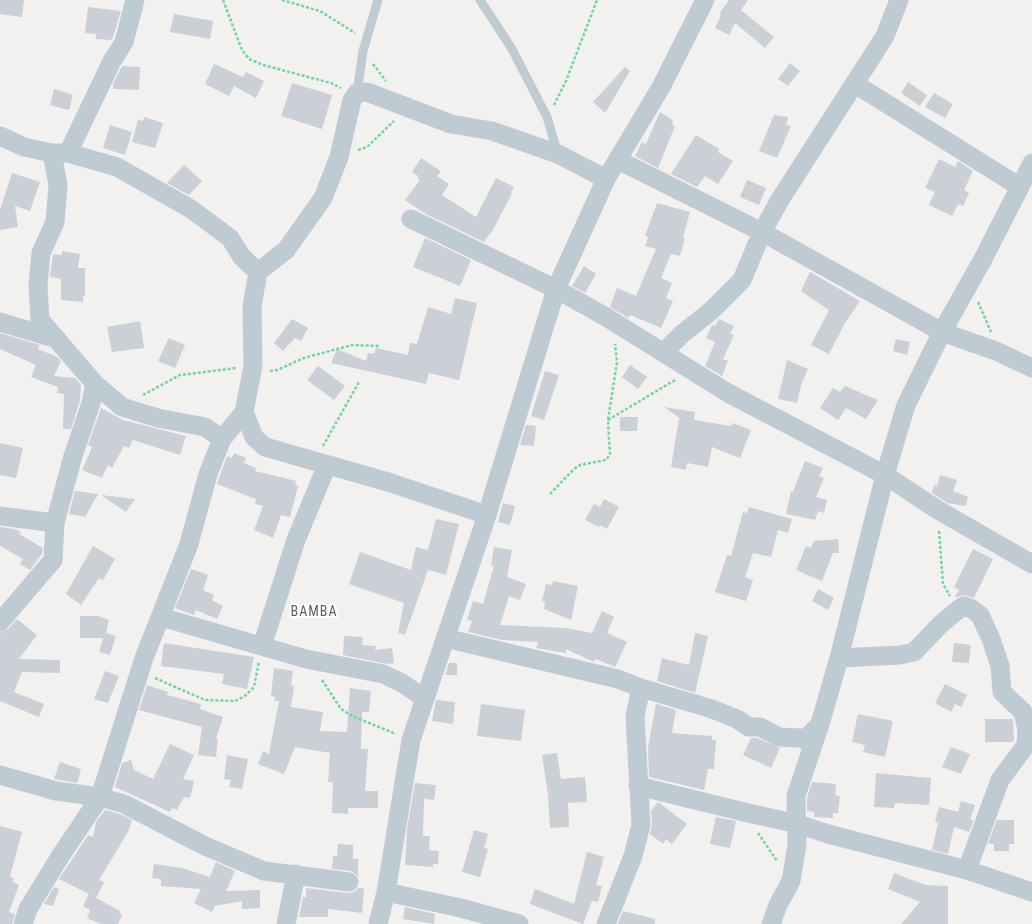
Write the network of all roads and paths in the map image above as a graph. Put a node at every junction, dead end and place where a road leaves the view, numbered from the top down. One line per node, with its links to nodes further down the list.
1 (135, 0): 15 (street)
2 (223, 0): 11 (path)
3 (282, 0): 9 (path)
4 (378, 0): 9 (lane)
5 (480, 0): 13 (lane)
6 (597, 0): 13 (path)
7 (705, 0): 18 (street)
8 (899, 0): 10 (street)
9 (366, 40): 11 (lane)
10 (855, 84): 21 (street); 23 (street)
11 (357, 93): 12 (street); 17 (street)
12 (408, 108): 16 (street); 17 (path)
13 (547, 117): 16 (lane)
14 (0, 136): 15 (street)
15 (60, 153): 24 (street); 30 (street)
16 (558, 154): 20 (street)
17 (339, 157): 24 (street)
18 (618, 160): 20 (street); 23 (street)
19 (1032, 163): 21 (street)
20 (606, 179): 26 (street)
21 (1020, 186): 25 (street)
22 (411, 219): 26 (street)
23 (762, 232): 29 (street); 33 (street)
24 (258, 272): 35 (street)
25 (969, 283): 29 (street); 32 (path)
26 (556, 289): 27 (street); 47 (street)
27 (606, 317): 33 (street); 41 (path)
28 (0, 322): 30 (street)
29 (942, 332): 32 (street); 44 (street)
30 (58, 340): 38 (street)
31 (380, 346): 35 (path)
32 (996, 351): 34 (street)
33 (664, 352): 36 (street)
34 (1032, 368)
35 (252, 370): 39 (path); 40 (street)
36 (690, 370): 41 (path); 44 (street)
37 (359, 382): 43 (path)
38 (95, 384): 39 (street); 49 (street)
39 (122, 407): 42 (street)
40 (244, 412): 42 (street); 43 (street)
41 (608, 420): 45 (path)
42 (222, 439): 52 (street)
43 (320, 464): 47 (street); 55 (street)
44 (885, 476): 46 (street); 56 (street)
45 (550, 494)
46 (938, 510): 50 (street); 51 (path)
47 (487, 515): 54 (street)
48 (0, 516): 49 (street)
49 (55, 523): 53 (street)
50 (1032, 564)
51 (964, 606): 56 (street); 68 (street)
52 (161, 618): 55 (street); 58 (street)
53 (0, 622)
54 (445, 638): 59 (street); 60 (street)
55 (262, 646): 57 (street); 58 (path)
56 (840, 658): 61 (street)
57 (306, 659): 60 (street); 62 (path)
58 (141, 672): 65 (street)
59 (641, 688): 61 (street); 64 (street)
60 (424, 698): 62 (street)
61 (820, 724): 67 (street)
62 (411, 740): 72 (street)
63 (0, 775): 65 (street)
64 (638, 786): 66 (street); 79 (street)
65 (100, 797): 69 (street); 75 (street)
66 (744, 812): 67 (street); 70 (path)
67 (798, 824): 68 (street); 70 (street)
68 (967, 870): 73 (street)
69 (296, 874): 71 (street); 76 (street)
70 (791, 881): 80 (street)
71 (349, 882)
72 (386, 892): 74 (street); 77 (street)
73 (1032, 892)
74 (464, 916): 78 (street)
75 (23, 924)
76 (286, 924)
77 (378, 924)
78 (519, 924)
79 (606, 924)
80 (771, 924)

